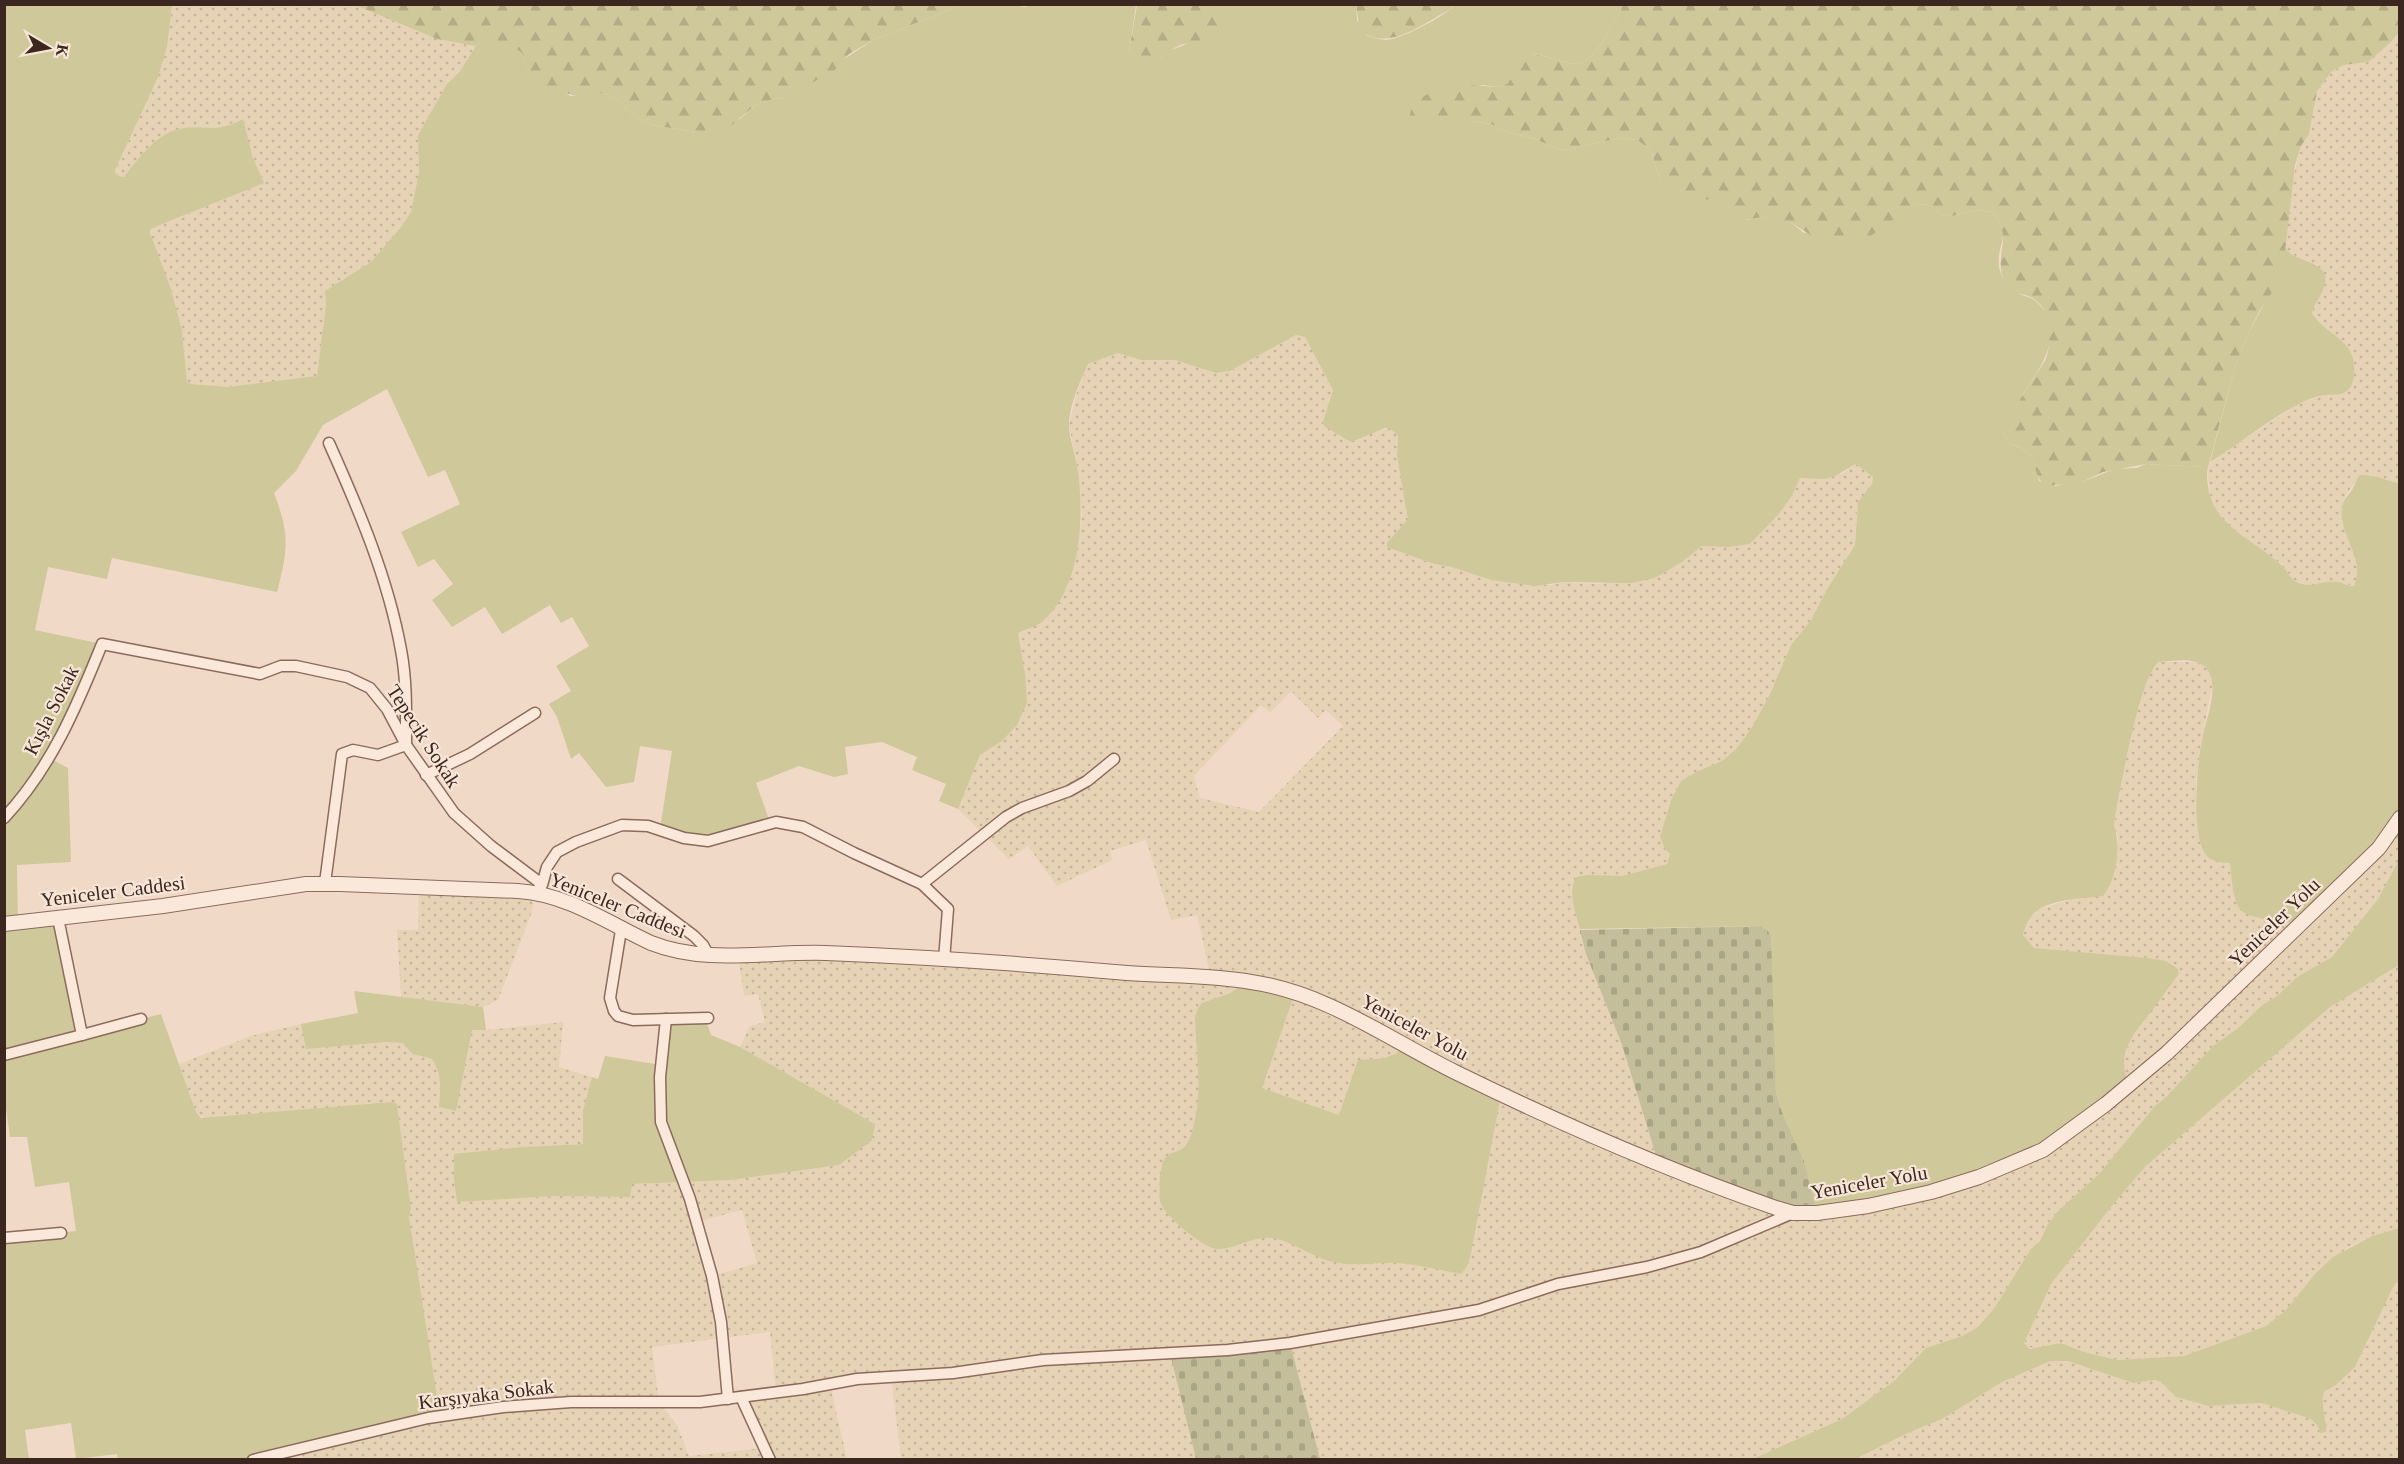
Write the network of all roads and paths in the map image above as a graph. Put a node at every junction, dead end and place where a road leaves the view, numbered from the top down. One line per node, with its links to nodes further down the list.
1 (329, 443): 4 (street)
2 (102, 644): 4 (street, Tepecik Sokak); 7 (street, Kışla Sokak)
3 (535, 713): 6 (street)
4 (406, 745): 6 (street, Tepecik Sokak); 10 (street)
5 (1114, 759): 11 (street)
6 (426, 775): 12 (street, Tepecik Sokak)
7 (4, 818)
8 (2400, 818): 24 (street, Yeniceler Yolu)
9 (618, 879): 16 (street)
10 (325, 883): 12 (street, Yeniceler Caddesi); 13 (street, Yeniceler Caddesi)
11 (922, 884): 12 (street); 17 (street)
12 (542, 889): 15 (street, Yeniceler Caddesi)
13 (58, 918): 14 (street, Yeniceler Caddesi); 22 (street)
14 (4, 924)
15 (621, 930): 16 (street, Yeniceler Caddesi); 21 (street)
16 (709, 956): 17 (street, Yeniceler Caddesi)
17 (944, 960): 18 (street, Yeniceler Caddesi)
18 (1147, 974): 24 (street, Yeniceler Yolu)
19 (708, 1018): 21 (street)
20 (141, 1019): 22 (street)
21 (666, 1019): 28 (street)
22 (82, 1035): 23 (street)
23 (4, 1055)
24 (1793, 1213): 27 (street, Karşıyaka Sokak)
25 (61, 1233): 26 (street)
26 (4, 1238)
27 (741, 1397): 28 (street, Karşıyaka Sokak); 30 (street)
28 (728, 1399): 29 (street, Karşıyaka Sokak)
29 (253, 1460)
30 (770, 1460)

